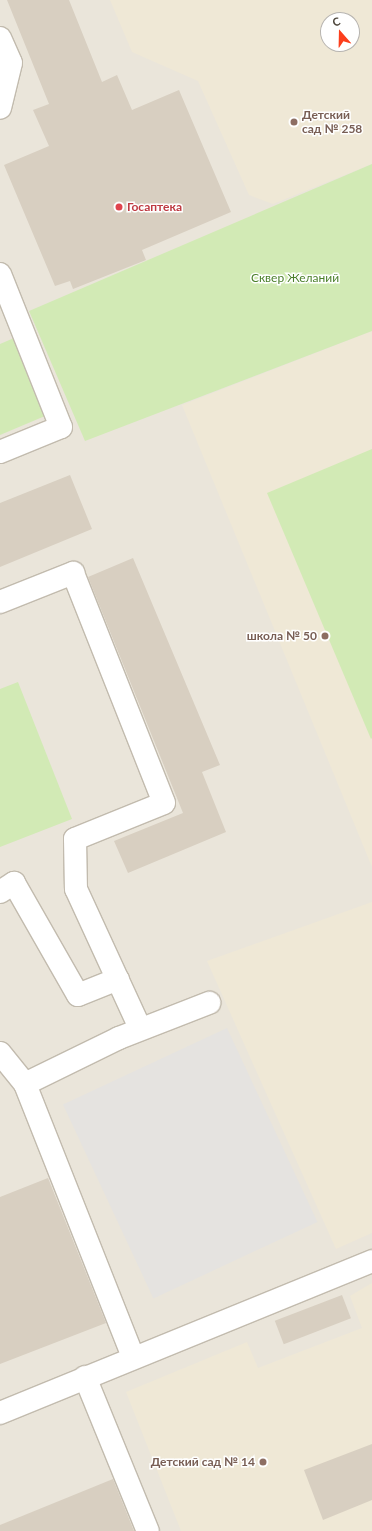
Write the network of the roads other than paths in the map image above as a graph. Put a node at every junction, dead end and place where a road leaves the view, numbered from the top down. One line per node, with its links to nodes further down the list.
1 (0, 38): 2 (lane)
2 (0, 108)
3 (0, 274): 4 (lane)
4 (0, 452)
5 (0, 602): 7 (lane)
6 (0, 892): 7 (lane)
7 (118, 979): 9 (lane)
8 (209, 1004): 9 (lane)
9 (140, 1028): 11 (lane)
10 (0, 1053): 11 (lane)
11 (25, 1084): 13 (lane)
12 (372, 1261): 13 (lane)
13 (133, 1358): 14 (lane)
14 (85, 1377): 15 (lane); 16 (lane)
15 (0, 1413)
16 (148, 1531)

